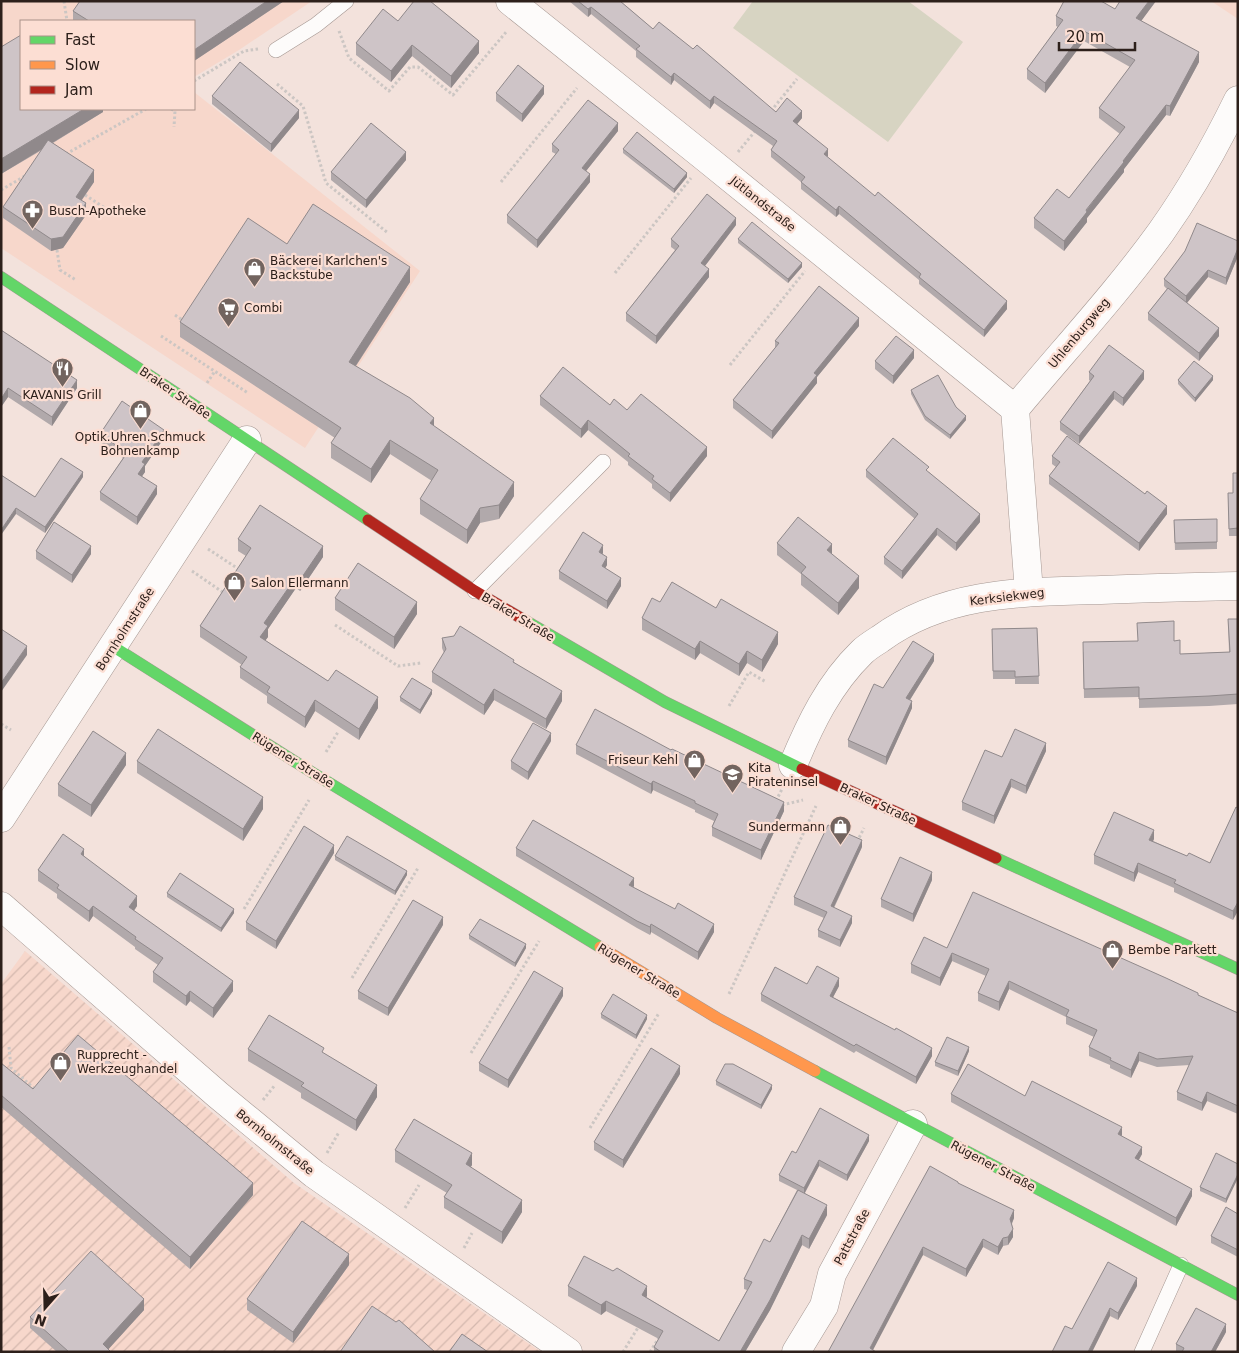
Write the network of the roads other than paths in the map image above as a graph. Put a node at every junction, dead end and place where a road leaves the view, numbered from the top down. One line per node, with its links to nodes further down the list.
1 (346, 1): 3 (lane)
2 (516, 6): 6 (street, Jütlandstraße)
3 (276, 50)
4 (1238, 100): 6 (street, Uhlenburgweg)
5 (1, 277): 7 (main road, Braker Straße)
6 (1015, 409): 11 (street)
7 (247, 440): 10 (main road, Braker Straße); 12 (street, Bornholmstraße)
8 (603, 462): 10 (lane, Braker Straße)
9 (1238, 586): 11 (street, Kerksiekweg)
10 (475, 591): 13 (main road, Braker Straße)
11 (1029, 592): 13 (street, Kerksiekweg)
12 (114, 647): 14 (street, Bornholmstraße); 17 (main road, Rügener Straße)
13 (793, 765): 16 (main road, Braker Straße)
14 (1, 818)
15 (1, 906): 20 (street, Bornholmstraße)
16 (1238, 969)
17 (913, 1124): 18 (main road, Rügener Straße); 21 (street, Pattstraße)
18 (1181, 1265): 19 (main road, Rügener Straße); 22 (lane)
19 (1238, 1295)
20 (568, 1352)
21 (796, 1352)
22 (1142, 1352)

